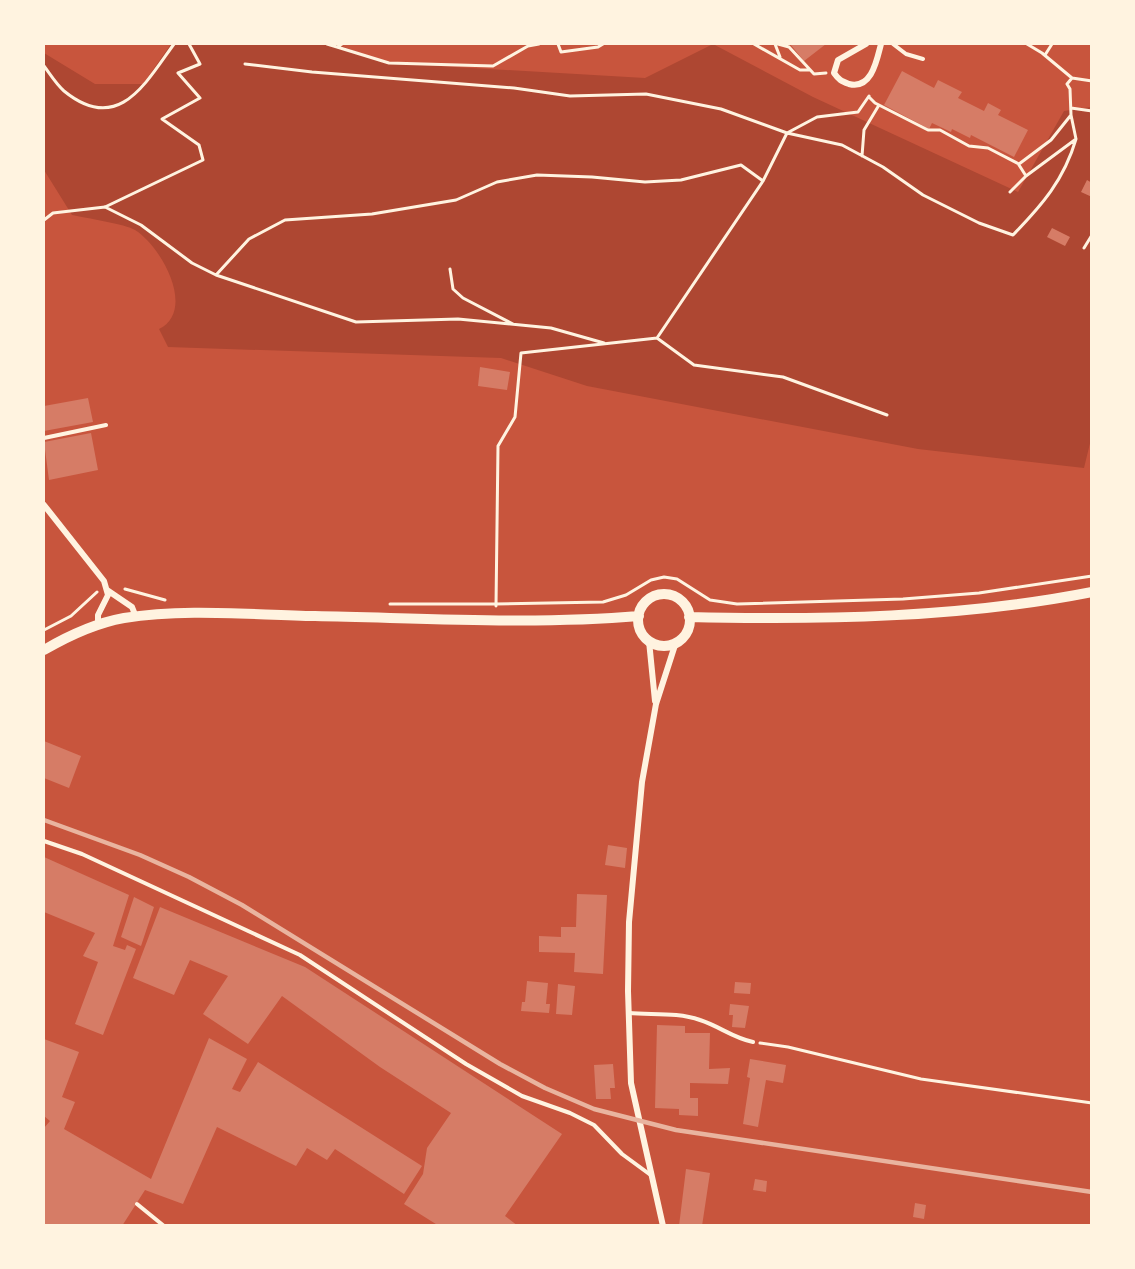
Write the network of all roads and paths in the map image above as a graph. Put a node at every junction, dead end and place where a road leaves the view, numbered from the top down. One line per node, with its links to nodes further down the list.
1 (174, 44): 20 (path)
2 (189, 44): 38 (path)
3 (327, 44): 15 (path)
4 (342, 44): 15 (path)
5 (539, 44): 15 (path)
6 (558, 44): 7 (path)
7 (603, 44)
8 (754, 44): 17 (path)
9 (777, 44): 17 (path); 21 (path)
10 (866, 44): 22 (street)
11 (881, 44): 25 (street)
12 (893, 44): 18 (lane)
13 (1027, 44): 16 (path)
14 (1052, 44): 16 (path)
15 (337, 48)
16 (1045, 55): 23 (path)
17 (781, 59): 21 (path)
18 (923, 60)
19 (246, 64): 31 (path)
20 (44, 66)
21 (810, 70): 22 (path)
22 (834, 73): 25 (street)
23 (1072, 78): 24 (path); 28 (path)
24 (1092, 81)
25 (858, 84): 26 (path)
26 (869, 96): 27 (path); 31 (path)
27 (879, 105): 33 (path); 34 (path)
28 (1071, 108): 29 (path); 30 (path)
29 (1092, 111)
30 (1071, 115): 32 (path); 34 (path)
31 (787, 133): 33 (path); 36 (path)
32 (1076, 139): 33 (path); 35 (path)
33 (862, 156)
34 (1019, 164): 35 (path)
35 (1026, 176): 37 (path)
36 (763, 181): 43 (path); 45 (path)
37 (1010, 192)
38 (105, 207): 39 (path); 43 (path)
39 (44, 220)
40 (1092, 235): 41 (path)
41 (1084, 248)
42 (450, 269): 44 (path)
43 (216, 275): 44 (path)
44 (515, 324): 46 (path)
45 (657, 338): 46 (path); 47 (path)
46 (605, 344): 56 (path)
47 (887, 415)
48 (106, 425): 49 (lane)
49 (44, 438)
50 (44, 505): 52 (street)
51 (1092, 576): 56 (path)
52 (107, 589): 54 (path); 58 (street); 61 (street); 62 (path)
53 (1092, 592): 59 (main road)
54 (172, 603)
55 (388, 604): 56 (path)
56 (495, 604): 60 (path)
57 (639, 616): 59 (main road); 60 (main road); 63 (main road)
58 (136, 617): 60 (main road); 61 (main road)
59 (689, 617): 64 (main road)
60 (496, 619)
61 (98, 625): 65 (main road)
62 (44, 630)
63 (649, 641): 64 (main road); 66 (street)
64 (676, 642): 66 (street)
65 (44, 650)
66 (656, 704): 68 (street)
67 (44, 841): 71 (lane)
68 (628, 1013): 69 (lane); 71 (street)
69 (753, 1042): 70 (path)
70 (1092, 1103)
71 (652, 1176): 74 (street)
72 (137, 1204): 73 (lane)
73 (164, 1226)
74 (663, 1226)

